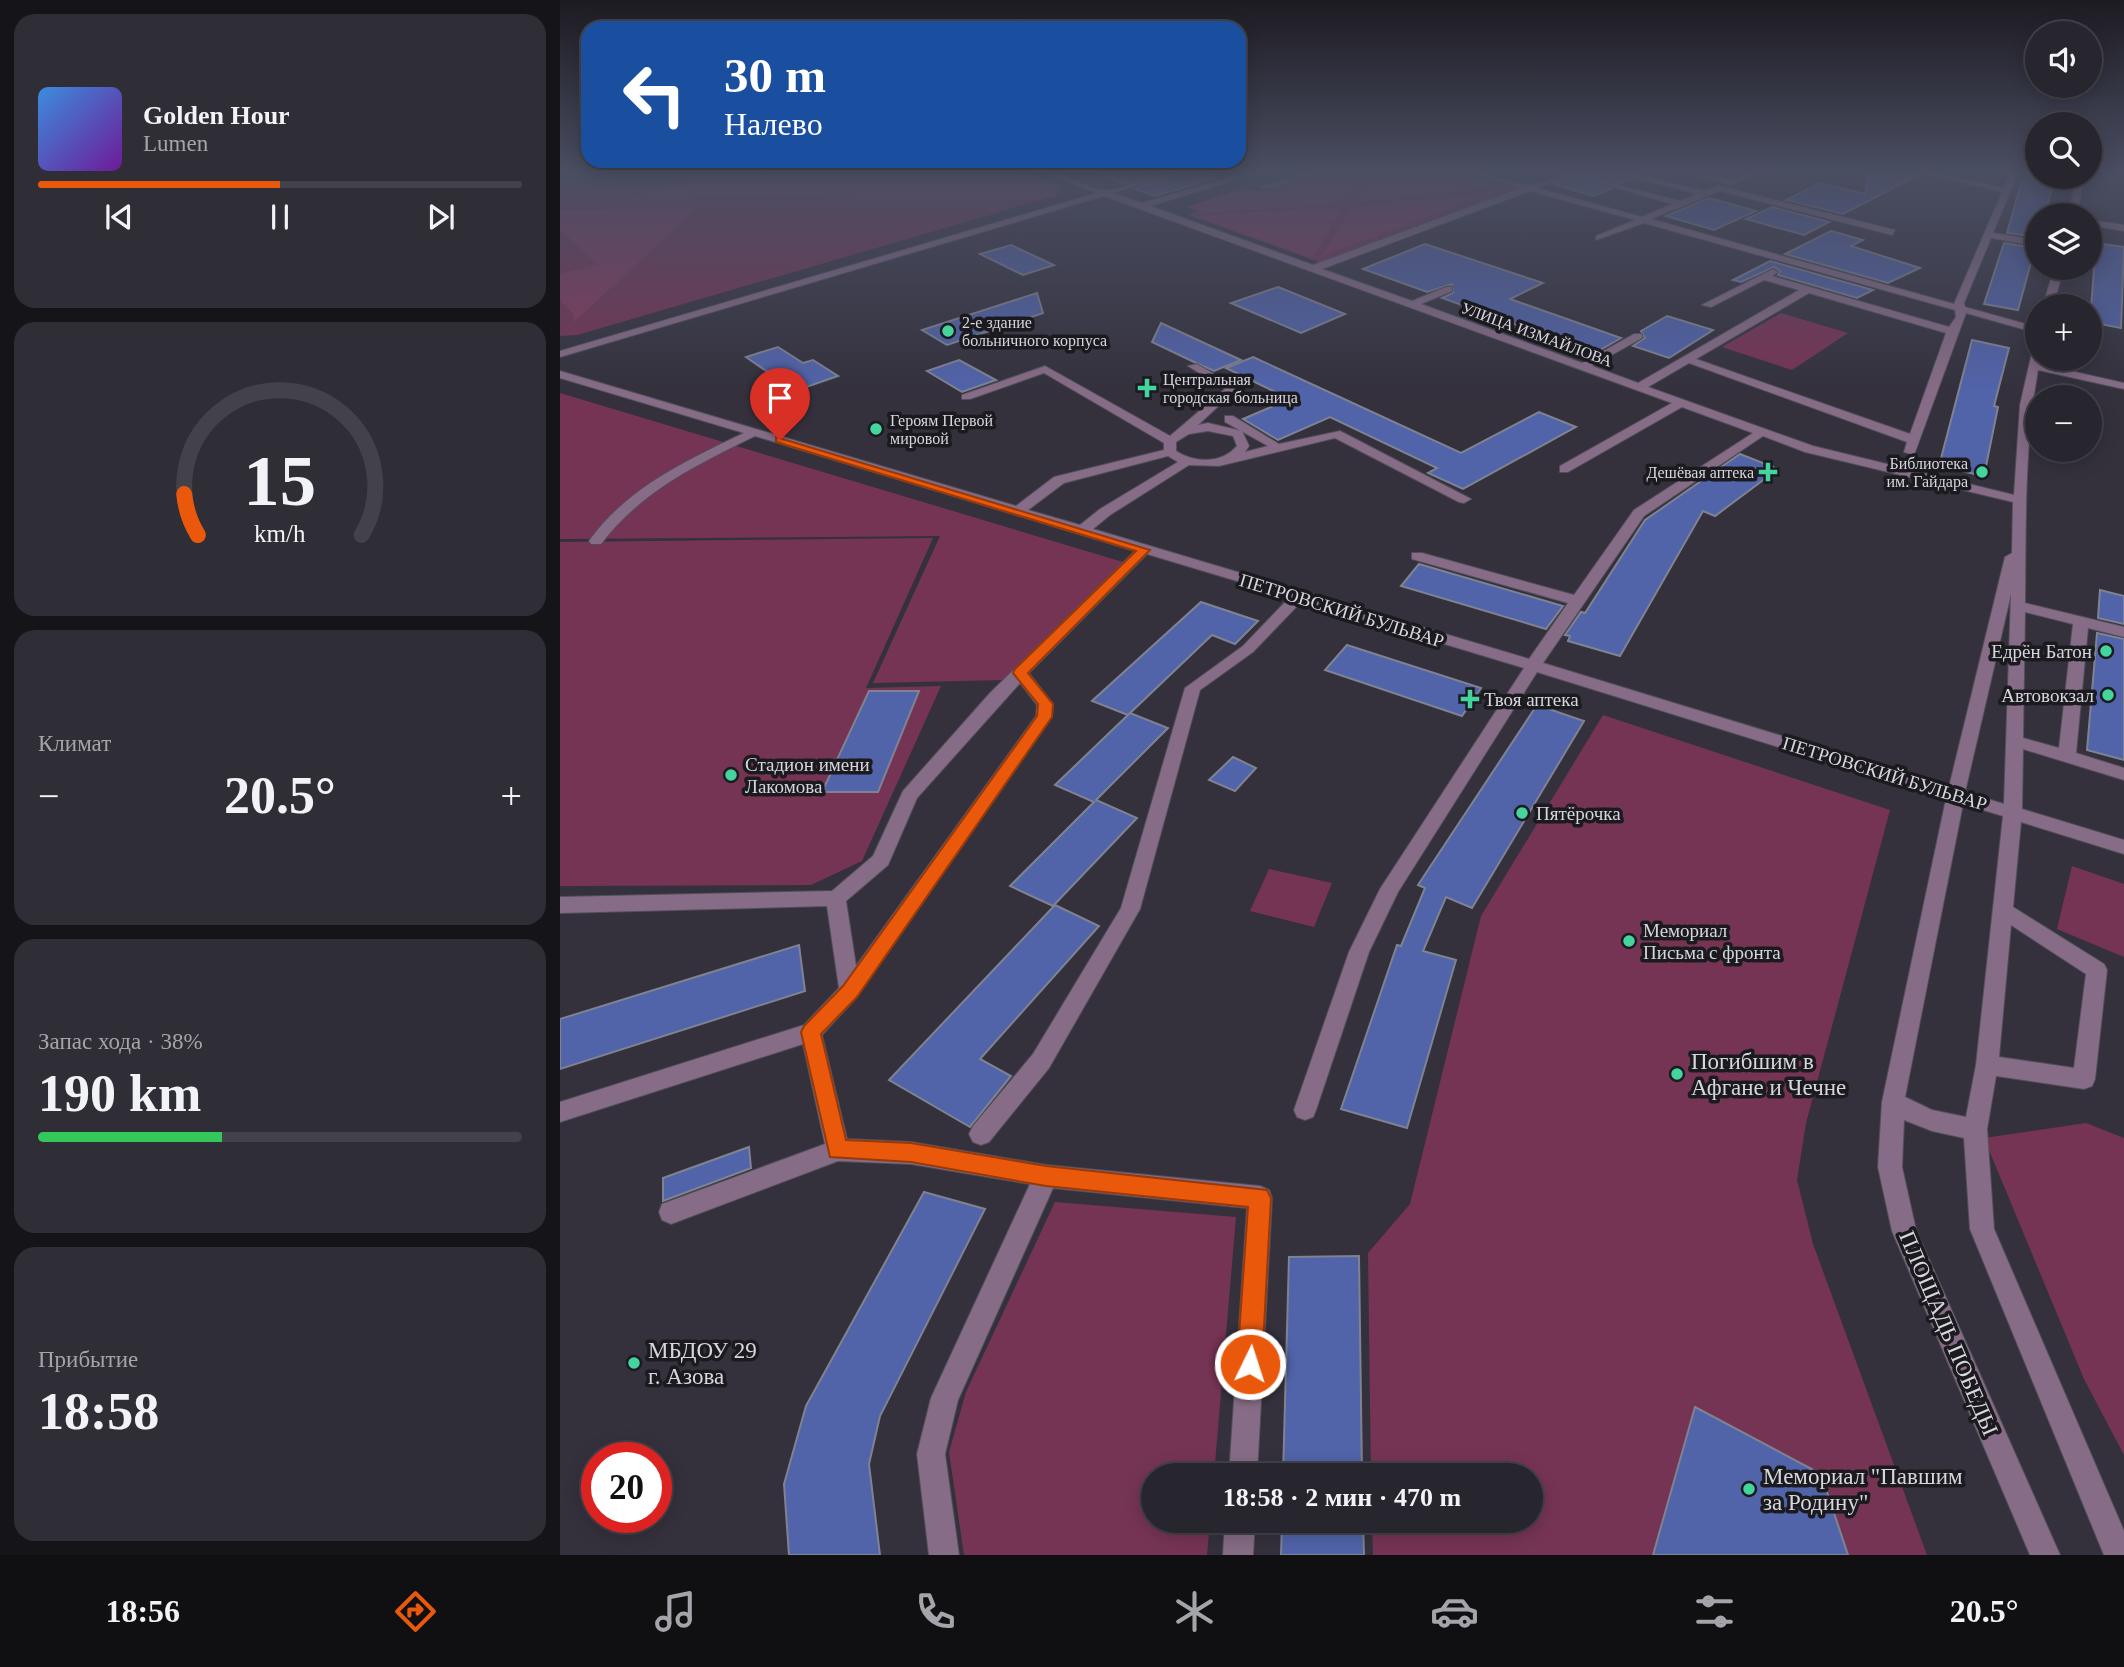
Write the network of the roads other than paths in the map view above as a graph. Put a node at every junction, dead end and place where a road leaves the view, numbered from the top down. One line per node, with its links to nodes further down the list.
1 (924, 246): 17 (street)
2 (1249, 246): 7 (street, УЛИЦА ИЗМАЙЛОВА)
3 (1374, 246): 7 (street)
4 (1733, 246): 6 (street)
5 (1985, 246): 13 (street)
6 (1791, 262): 8 (street); 13 (street)
7 (1312, 269): 12 (street, УЛИЦА ИЗМАЙЛОВА)
8 (1763, 277): 10 (street); 11 (street)
9 (1449, 289): 12 (street)
10 (1807, 290): 15 (street); 18 (street)
11 (1707, 304)
12 (1411, 305): 20 (street, УЛИЦА ИЗМАЙЛОВА)
13 (1959, 309): 14 (street); 15 (street)
14 (2025, 327)
15 (1952, 331): 32 (street)
16 (1638, 336): 20 (street)
17 (560, 354)
18 (1687, 359): 25 (street); 32 (street)
19 (1193, 366): 28 (street)
20 (1582, 368): 25 (street, УЛИЦА ИЗМАЙЛОВА)
21 (2033, 371): 40 (street)
22 (2056, 371): 24 (street)
23 (560, 374): 30 (street, ПЕТРОВСКИЙ БУЛЬВАР)
24 (2124, 386)
25 (1638, 388): 27 (street, УЛИЦА ИЗМАЙЛОВА)
26 (966, 397): 33 (street)
27 (1680, 403): 31 (street, УЛИЦА ИЗМАЙЛОВА); 38 (street)
28 (1205, 412): 29 (street); 34 (street)
29 (1185, 431): 33 (street); 37 (street)
30 (755, 432): 41 (street, ПЕТРОВСКИЙ БУЛЬВАР); 44 (street)
31 (1762, 432): 40 (street, УЛИЦА ИЗМАЙЛОВА); 48 (street)
32 (1914, 440): 35 (street)
33 (1170, 447): 36 (street); 41 (street)
34 (1277, 448): 37 (street); 39 (street)
35 (1910, 452)
36 (1186, 461): 37 (street); 43 (street)
37 (1222, 461)
38 (1564, 469)
39 (1464, 499)
40 (2020, 500): 42 (street)
41 (1017, 512): 43 (street, ПЕТРОВСКИЙ БУЛЬВАР)
42 (2020, 523): 49 (street); 57 (street, ПЛОЩАДЬ ПОБЕДЫ)
43 (1082, 531): 45 (street, ПЕТРОВСКИЙ БУЛЬВАР)
44 (596, 541)
45 (1144, 550): 47 (street, ПЕТРОВСКИЙ БУЛЬВАР); 53 (street)
46 (1417, 556): 48 (street)
47 (1298, 596): 52 (street, ПЕТРОВСКИЙ БУЛЬВАР); 70 (street)
48 (1578, 601): 52 (street)
49 (2018, 606): 50 (street); 54 (street)
50 (2081, 622): 51 (street); 55 (street)
51 (2124, 632)
52 (1532, 667): 57 (street, ПЕТРОВСКИЙ БУЛЬВАР); 67 (street)
53 (1020, 673): 60 (street); 63 (street)
54 (2015, 741): 55 (street); 58 (street)
55 (2067, 757): 56 (street)
56 (2124, 774)
57 (1956, 794): 58 (street, ПЕТРОВСКИЙ БУЛЬВАР); 66 (street, ПЛОЩАДЬ ПОБЕДЫ)
58 (2013, 811): 59 (street, ПЕТРОВСКИЙ БУЛЬВАР); 62 (street)
59 (2124, 846)
60 (835, 898): 61 (street); 63 (street)
61 (560, 905)
62 (2003, 910): 65 (street); 65 (street)
63 (850, 991): 64 (street)
64 (811, 1032): 68 (street); 71 (street)
65 (1987, 1065): 69 (street)
66 (1893, 1102): 69 (street); 78 (street, ПЛОЩАДЬ ПОБЕДЫ)
67 (1304, 1111)
68 (560, 1112)
69 (1975, 1129): 79 (street)
70 (981, 1134)
71 (838, 1150): 72 (street); 73 (street)
72 (1046, 1176): 74 (street); 76 (street)
73 (671, 1212)
74 (1244, 1463)
75 (1239, 1533): 77 (street)
76 (944, 1555)
77 (1238, 1555)
78 (2045, 1555)
79 (2119, 1555)

